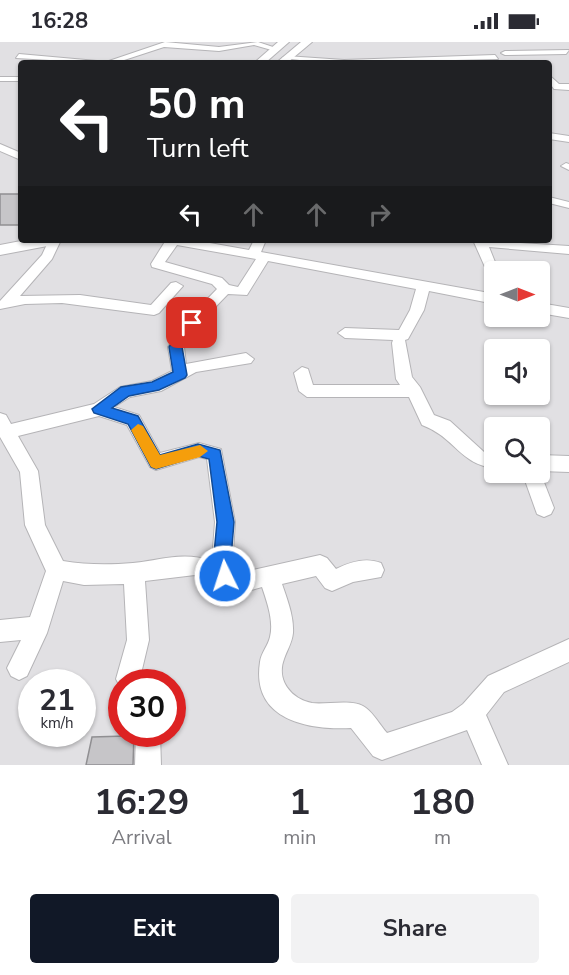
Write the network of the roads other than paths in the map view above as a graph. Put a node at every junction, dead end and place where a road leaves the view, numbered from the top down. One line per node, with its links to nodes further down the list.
1 (173, 42): 4 (street)
2 (308, 42): 16 (main road)
3 (556, 42): 10 (street)
4 (164, 45): 5 (street); 14 (street)
5 (280, 45): 15 (main road)
6 (406, 49): 7 (street)
7 (417, 49): 8 (street); 17 (street)
8 (488, 49)
9 (505, 53): 10 (street)
10 (567, 53)
11 (20, 56): 13 (street)
12 (495, 57): 18 (street)
13 (65, 60)
14 (120, 60)
15 (262, 60)
16 (284, 60)
17 (420, 60)
18 (439, 60)
19 (552, 62): 20 (street)
20 (569, 62)
21 (18, 78): 22 (street)
22 (0, 79)
23 (552, 81): 24 (street)
24 (569, 87)
25 (569, 95): 26 (street)
26 (552, 96)
27 (552, 136): 28 (street)
28 (569, 139)
29 (0, 147): 30 (street)
30 (18, 156)
31 (552, 201): 32 (street)
32 (569, 205)
33 (18, 235): 34 (main road)
34 (0, 238)
35 (37, 243): 42 (main road)
36 (52, 243): 50 (street)
37 (170, 243): 48 (street)
38 (190, 243): 44 (street)
39 (260, 243): 44 (street)
40 (481, 243): 45 (street)
41 (500, 243): 43 (street)
42 (0, 250)
43 (569, 250)
44 (260, 255): 47 (street); 48 (street)
45 (489, 261)
46 (176, 285): 50 (street)
47 (424, 286): 49 (street); 53 (street)
48 (225, 289): 57 (street)
49 (484, 297)
50 (3, 306)
51 (550, 310): 52 (street)
52 (569, 313)
53 (345, 333)
54 (399, 343): 58 (street)
55 (246, 359): 57 (street)
56 (302, 373): 58 (street)
57 (180, 375): 59 (street)
58 (414, 391): 61 (street)
59 (99, 409): 60 (street); 70 (street)
60 (3, 426): 66 (street)
61 (484, 459)
62 (550, 463): 63 (street)
63 (569, 464)
64 (535, 483): 65 (street)
65 (544, 508)
66 (57, 570): 68 (street); 71 (street)
67 (374, 570): 69 (street)
68 (134, 573): 70 (street); 75 (street)
69 (268, 574): 70 (street); 76 (street)
70 (221, 575)
71 (37, 628): 72 (street); 74 (street)
72 (0, 631)
73 (569, 651): 76 (street)
74 (19, 668)
75 (131, 669)
76 (472, 713): 79 (street)
77 (148, 747): 78 (street)
78 (148, 765)
79 (495, 765)

